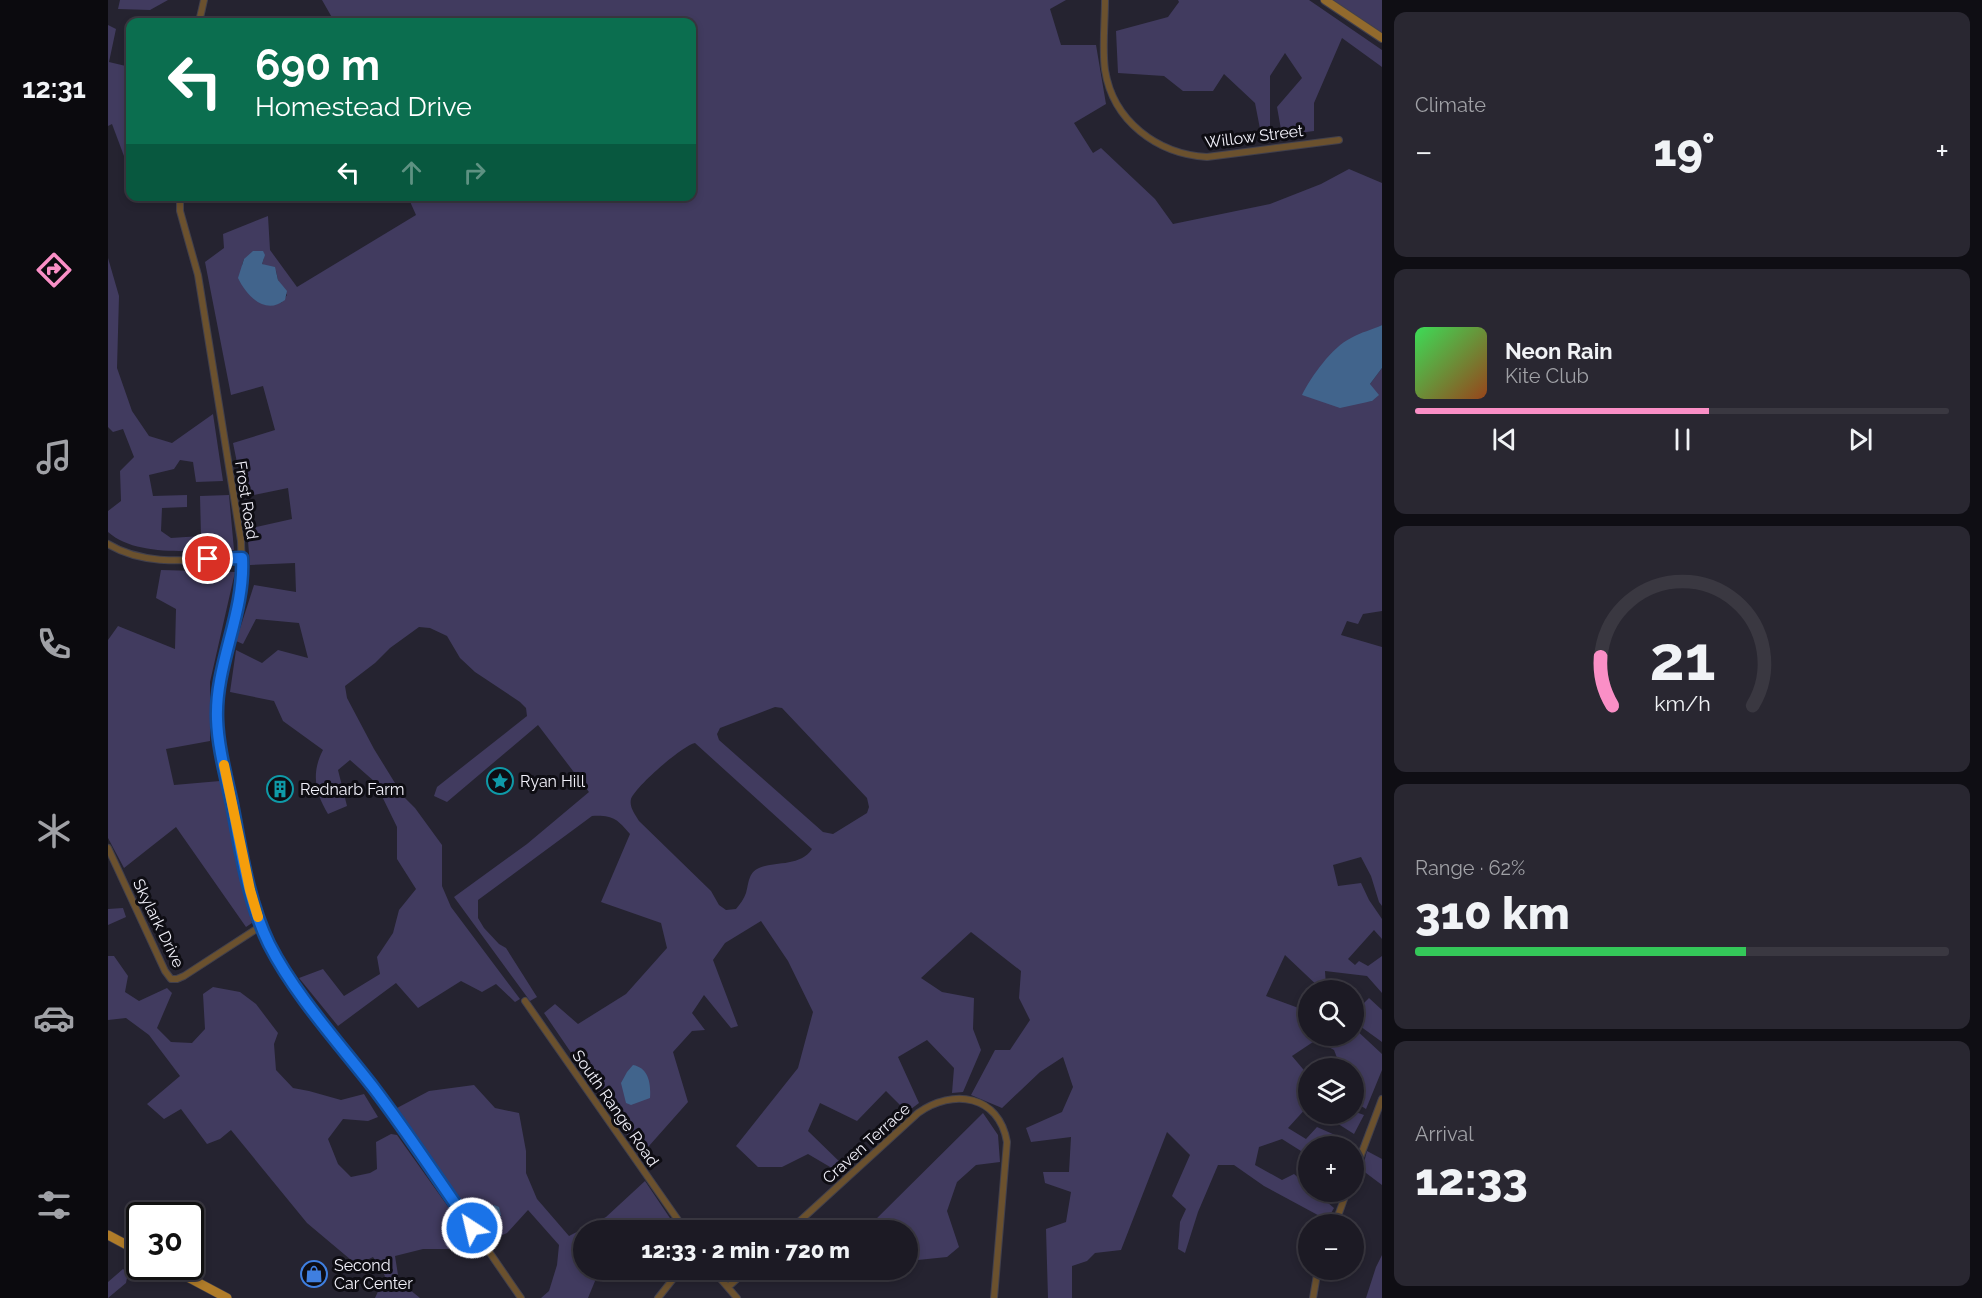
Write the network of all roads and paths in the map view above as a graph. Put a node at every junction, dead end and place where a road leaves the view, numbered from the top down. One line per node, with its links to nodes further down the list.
1 (204, 0): 4 (street)
2 (1105, 0): 6 (street, Willow Street)
3 (1325, 0): 5 (street)
4 (200, 18)
5 (1382, 38)
6 (1339, 140)
7 (180, 201): 9 (street, Frost Road)
8 (108, 544): 9 (street)
9 (242, 558): 11 (street, Frost Road)
10 (108, 848): 11 (street, Skylark Drive)
11 (261, 926): 26 (street, Frost Road)
12 (525, 1001): 15 (street, South Range Road)
13 (1382, 1099): 14 (street)
14 (1364, 1147)
15 (678, 1220)
16 (801, 1220): 29 (street, Craven Terrace)
17 (108, 1235): 18 (main road)
18 (126, 1245)
19 (193, 1280): 25 (main road)
20 (672, 1280): 27 (street)
21 (722, 1280): 24 (street)
22 (736, 1280): 24 (street)
23 (1316, 1280): 30 (street)
24 (728, 1287): 28 (street)
25 (227, 1298)
26 (521, 1298)
27 (658, 1298)
28 (737, 1298)
29 (994, 1298)
30 (1313, 1298)

